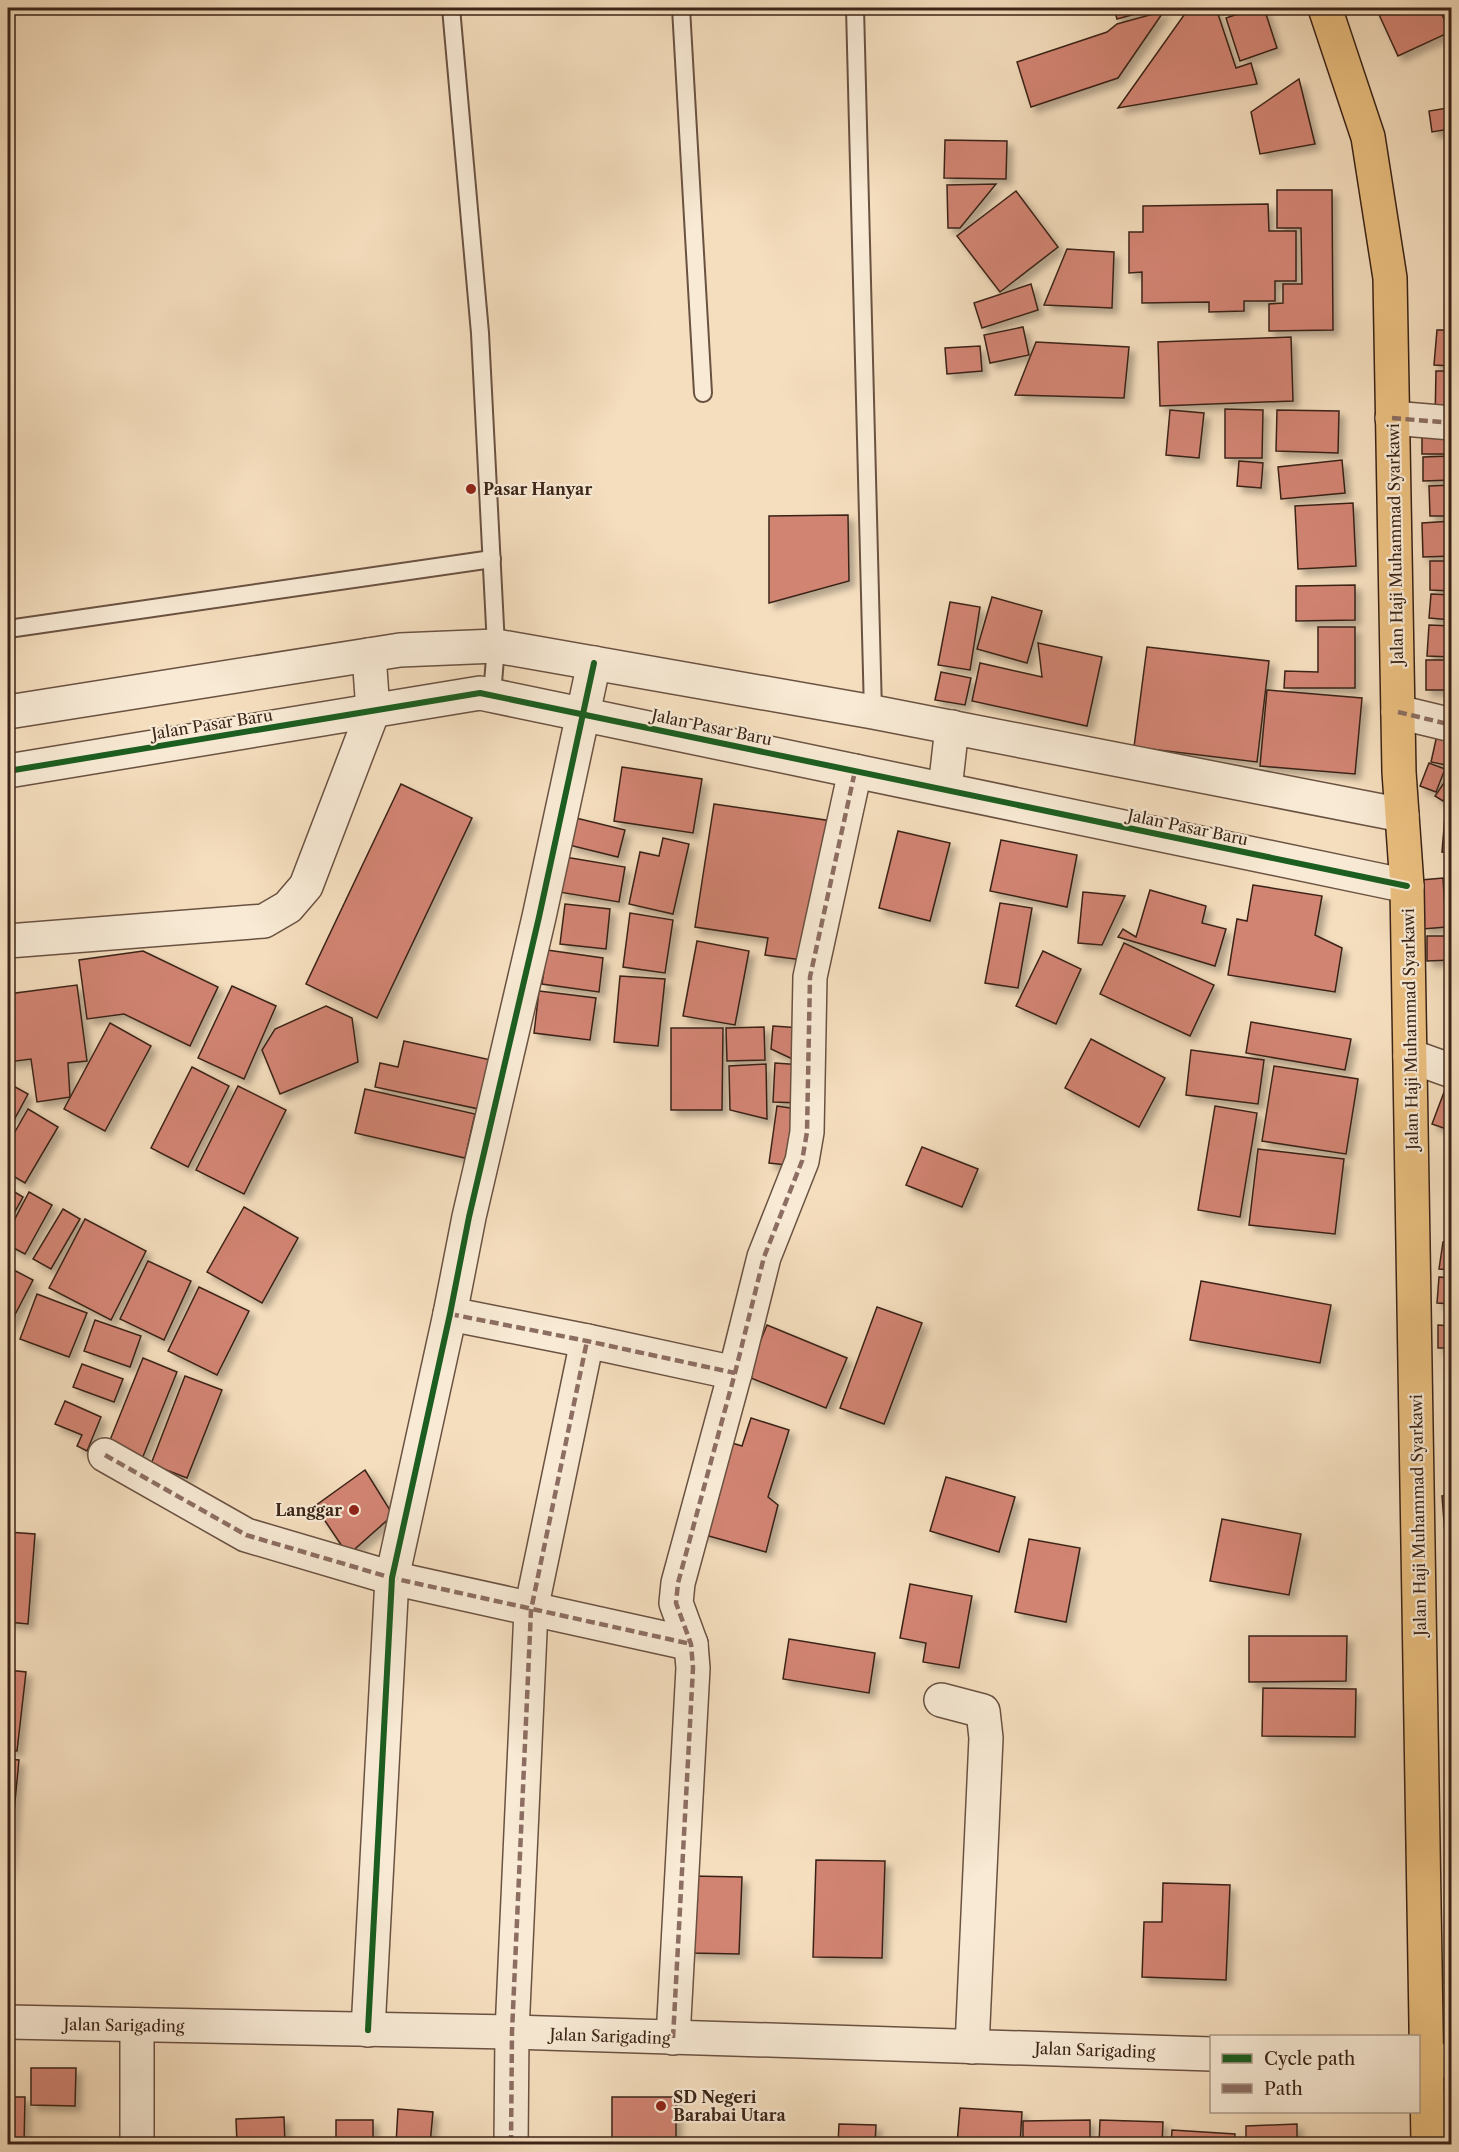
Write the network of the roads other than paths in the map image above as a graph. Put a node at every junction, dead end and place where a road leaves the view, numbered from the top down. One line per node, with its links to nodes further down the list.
1 (451, 8): 8 (lane)
2 (681, 8): 5 (lane)
3 (855, 8): 16 (lane)
4 (1324, 8): 6 (main road, Jalan Haji Muhammad Syarkawi)
5 (703, 393)
6 (1392, 418): 7 (street); 17 (main road, Jalan Haji Muhammad Syarkawi)
7 (1452, 423)
8 (492, 559): 9 (lane); 10 (lane)
9 (8, 629)
10 (496, 646): 11 (street); 12 (street); 13 (lane)
11 (369, 655): 14 (street); 15 (street)
12 (594, 663): 16 (street); 18 (street)
13 (492, 695): 14 (street, Jalan Pasar Baru); 18 (street, Jalan Pasar Baru)
14 (373, 711): 21 (street, Jalan Pasar Baru); 26 (street)
15 (8, 712)
16 (873, 712): 20 (street)
17 (1398, 712): 19 (street); 24 (main road, Jalan Haji Muhammad Syarkawi)
18 (584, 714): 22 (street, Jalan Pasar Baru); 29 (street)
19 (1452, 725)
20 (952, 727): 23 (street); 24 (street)
21 (8, 771)
22 (855, 771): 23 (street, Jalan Pasar Baru); 31 (street)
23 (945, 789): 25 (street, Jalan Pasar Baru)
24 (1402, 816): 25 (main road, Jalan Haji Muhammad Syarkawi)
25 (1407, 886): 27 (main road, Jalan Haji Muhammad Syarkawi)
26 (8, 941)
27 (1410, 1056): 28 (street); 44 (main road, Jalan Haji Muhammad Syarkawi)
28 (1452, 1071)
29 (450, 1314): 30 (street); 33 (street)
30 (586, 1341): 31 (street); 34 (street)
31 (735, 1373): 35 (street)
32 (105, 1455): 33 (street)
33 (392, 1578): 34 (street); 39 (street)
34 (531, 1610): 35 (street); 40 (street)
35 (691, 1644): 41 (street)
36 (941, 1700): 42 (street)
37 (8, 2022): 38 (street, Jalan Sarigading)
38 (137, 2025): 39 (street, Jalan Sarigading); 45 (street)
39 (368, 2030): 40 (street, Jalan Sarigading)
40 (512, 2032): 41 (street, Jalan Sarigading); 46 (street)
41 (673, 2038): 42 (street, Jalan Sarigading)
42 (972, 2046): 43 (street, Jalan Sarigading)
43 (1210, 2054)
44 (1432, 2061): 47 (main road, Jalan Haji Muhammad Syarkawi)
45 (137, 2145)
46 (511, 2145)
47 (1428, 2145)

